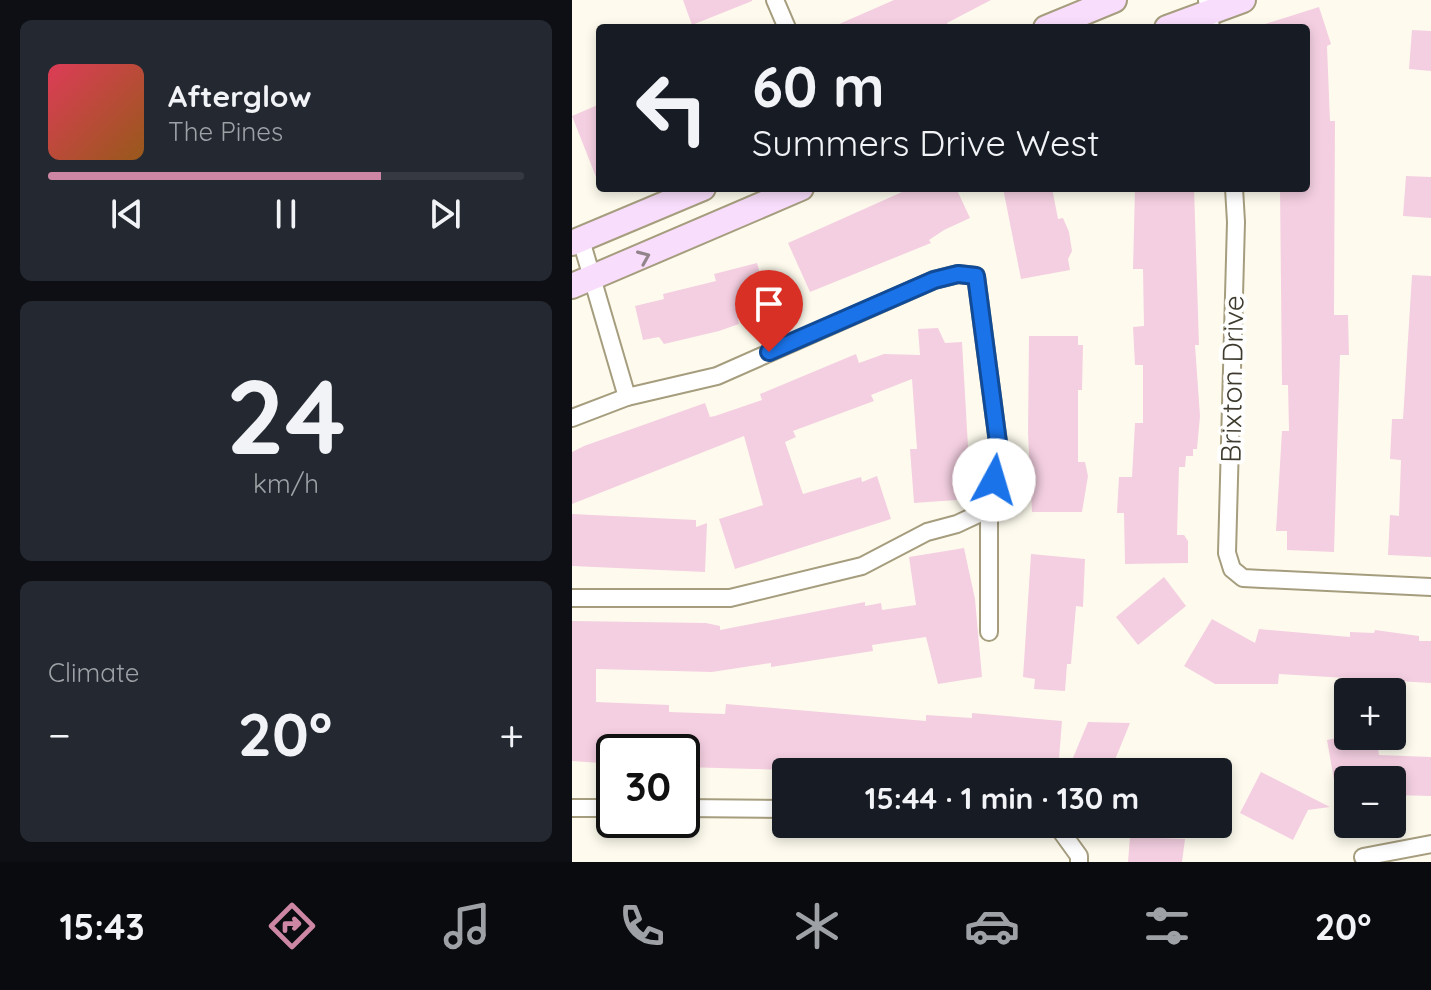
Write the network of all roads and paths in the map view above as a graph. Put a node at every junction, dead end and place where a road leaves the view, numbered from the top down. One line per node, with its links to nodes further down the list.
1 (775, 0): 5 (street)
2 (1114, 0): 6 (street)
3 (1243, 0): 4 (street)
4 (1208, 13): 7 (street)
5 (785, 24)
6 (1056, 24)
7 (1178, 24)
8 (694, 192): 11 (street)
9 (792, 192): 12 (street, one-way to 9)
10 (1234, 192): 16 (street, Brixton Drive)
11 (577, 242): 12 (street)
12 (582, 283): 13 (street)
13 (627, 397): 14 (street); 15 (street)
14 (572, 418)
15 (989, 509): 17 (street); 18 (street)
16 (1431, 587)
17 (572, 598)
18 (989, 632)
19 (572, 808): 20 (street)
20 (596, 808)
21 (700, 808): 22 (street)
22 (772, 809)
23 (1066, 838): 26 (street)
24 (1431, 844): 25 (street)
25 (1363, 857)
26 (1079, 862)

